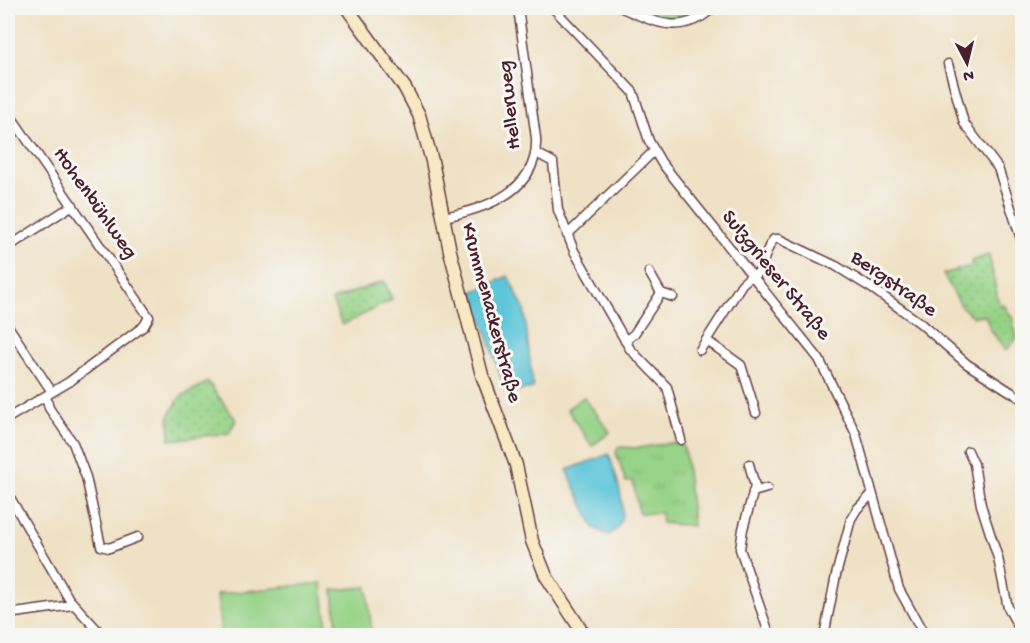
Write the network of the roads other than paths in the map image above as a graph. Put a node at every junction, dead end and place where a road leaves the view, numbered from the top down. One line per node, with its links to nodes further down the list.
1 (347, 8): 11 (main road, Krummenackerstraße)
2 (518, 8): 9 (street, Hellerweg)
3 (553, 8): 8 (street, Sulzgrieser Straße)
4 (622, 8): 5 (street)
5 (713, 8)
6 (948, 64): 13 (street)
7 (8, 111): 10 (street, Hohenbühlweg)
8 (654, 151): 12 (street); 16 (street, Sulzgrieser Straße)
9 (536, 153): 11 (street, Hellerweg); 12 (street)
10 (73, 205): 14 (street); 23 (street, Hohenbühlweg)
11 (444, 217): 39 (main road, Krummenackerstraße)
12 (567, 235): 21 (street)
13 (1023, 242)
14 (8, 247)
15 (649, 272): 17 (street)
16 (752, 277): 20 (street); 24 (street, Bergstraße); 33 (street, Sulzgrieser Straße)
17 (661, 293): 18 (street); 21 (street)
18 (673, 297)
19 (8, 326): 23 (street)
20 (706, 340): 22 (street); 25 (street)
21 (626, 341): 27 (street)
22 (700, 350)
23 (49, 394): 26 (street); 34 (street)
24 (1023, 399)
25 (756, 413)
26 (8, 418)
27 (681, 440)
28 (968, 451): 37 (street)
29 (749, 464): 31 (street)
30 (767, 488): 31 (street)
31 (753, 492): 40 (street)
32 (8, 494): 35 (street)
33 (872, 494): 41 (street); 42 (street, Sulzgrieser Straße)
34 (138, 537)
35 (73, 605): 36 (street); 38 (street)
36 (8, 614)
37 (1023, 633)
38 (103, 636)
39 (585, 636)
40 (770, 636)
41 (824, 636)
42 (925, 636)

